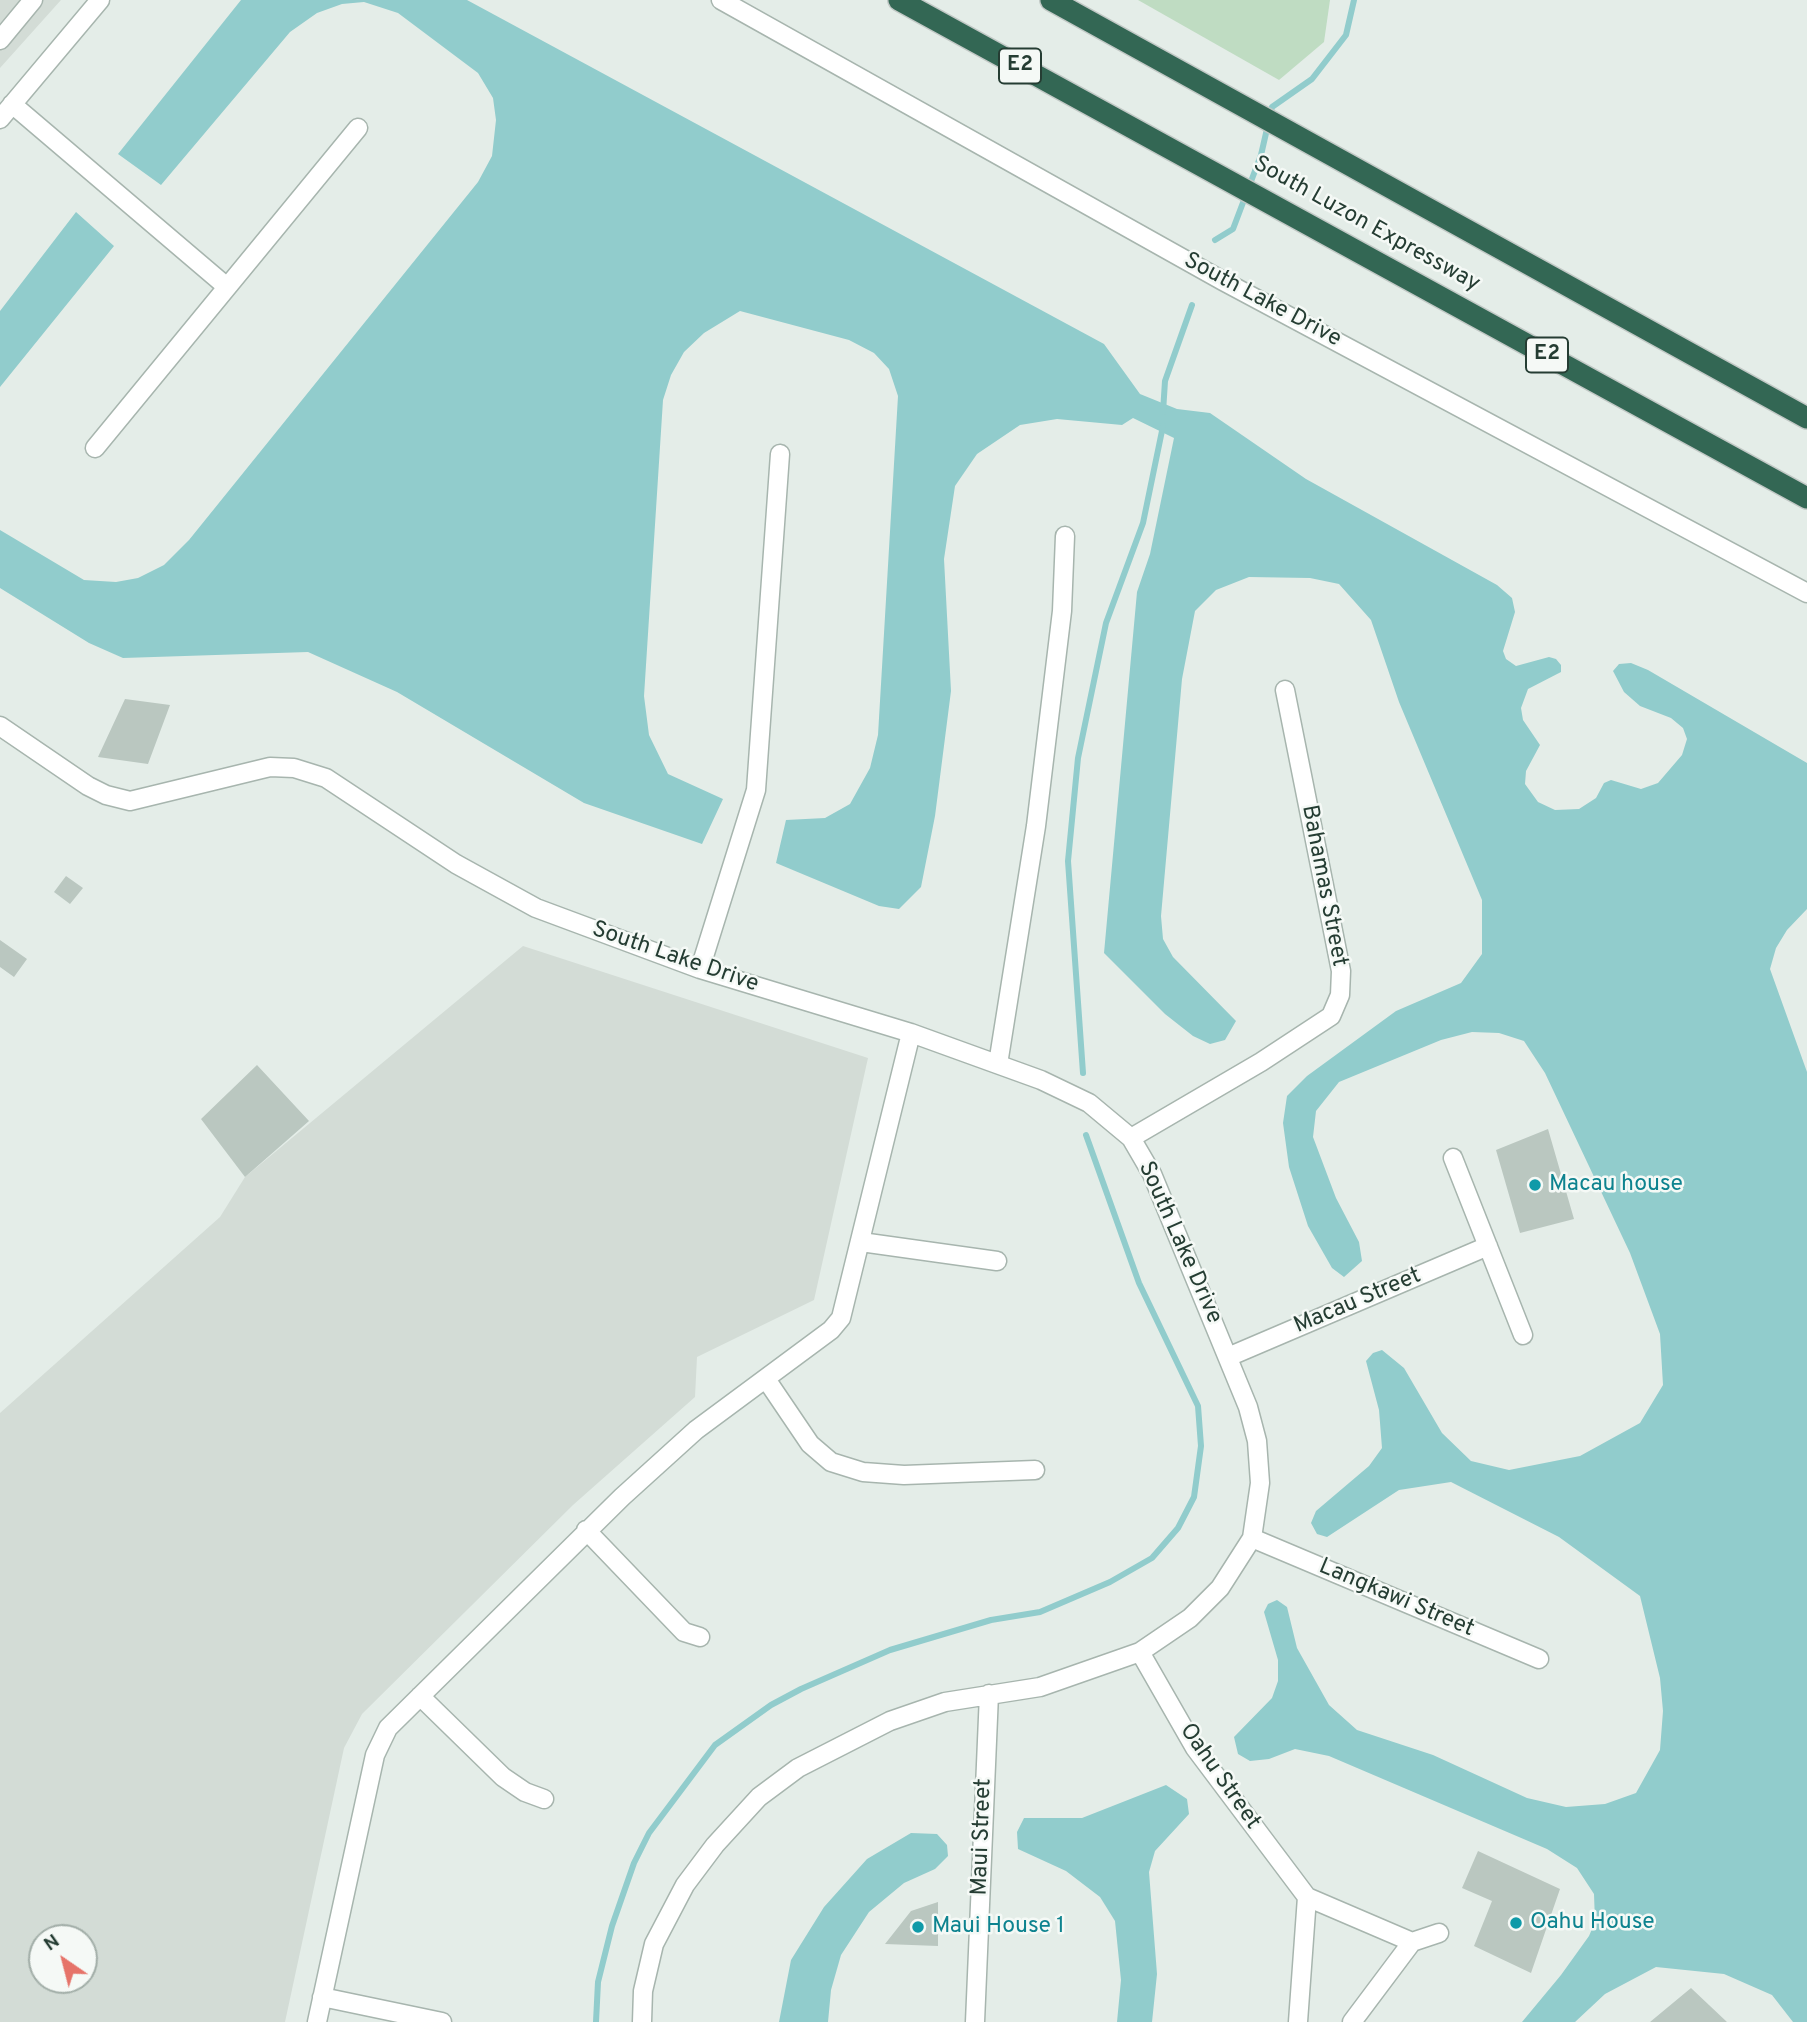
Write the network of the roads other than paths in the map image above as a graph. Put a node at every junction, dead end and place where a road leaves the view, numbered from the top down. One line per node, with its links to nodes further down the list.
1 (33, 0): 6 (street)
2 (100, 0): 7 (street)
3 (721, 0): 16 (street, South Lake Drive)
4 (899, 0): 14 (highway, South Luzon Expressway / E2)
5 (1051, 0): 11 (highway, South Luzon Expressway)
6 (0, 40)
7 (12, 104): 8 (street); 10 (street)
8 (0, 119)
9 (358, 128): 10 (street)
10 (227, 287): 12 (street)
11 (1807, 418)
12 (95, 449)
13 (780, 454): 19 (street)
14 (1807, 498)
15 (1065, 536): 21 (street)
16 (1807, 593)
17 (1285, 690): 22 (street, Bahamas Street)
18 (0, 726): 19 (street, South Lake Drive)
19 (699, 969): 20 (street, South Lake Drive)
20 (911, 1033): 21 (street, South Lake Drive); 24 (street)
21 (998, 1064): 22 (street, South Lake Drive)
22 (1131, 1138): 28 (street, South Lake Drive)
23 (1453, 1158): 25 (street)
24 (861, 1242): 26 (street); 29 (street)
25 (1488, 1246): 27 (street); 28 (street, Macau Street)
26 (997, 1261)
27 (1523, 1335)
28 (1228, 1357): 32 (street, South Lake Drive)
29 (766, 1378): 30 (street); 31 (street)
30 (1035, 1470)
31 (586, 1530): 33 (street); 37 (street)
32 (1252, 1538): 34 (street, South Lake Drive); 35 (street, Langkawi Street)
33 (700, 1637)
34 (1140, 1652): 36 (street, South Lake Drive); 39 (street, Oahu Street)
35 (1539, 1659)
36 (989, 1694): 45 (street, South Lake Drive); 46 (street, Maui Street)
37 (420, 1696): 38 (street); 42 (street)
38 (544, 1799)
39 (1307, 1897): 41 (street); 47 (street)
40 (1439, 1933): 41 (street)
41 (1412, 1942): 48 (street)
42 (322, 1997): 43 (street); 44 (street)
43 (317, 2022)
44 (442, 2022)
45 (642, 2022)
46 (975, 2022)
47 (1298, 2022)
48 (1352, 2022)

